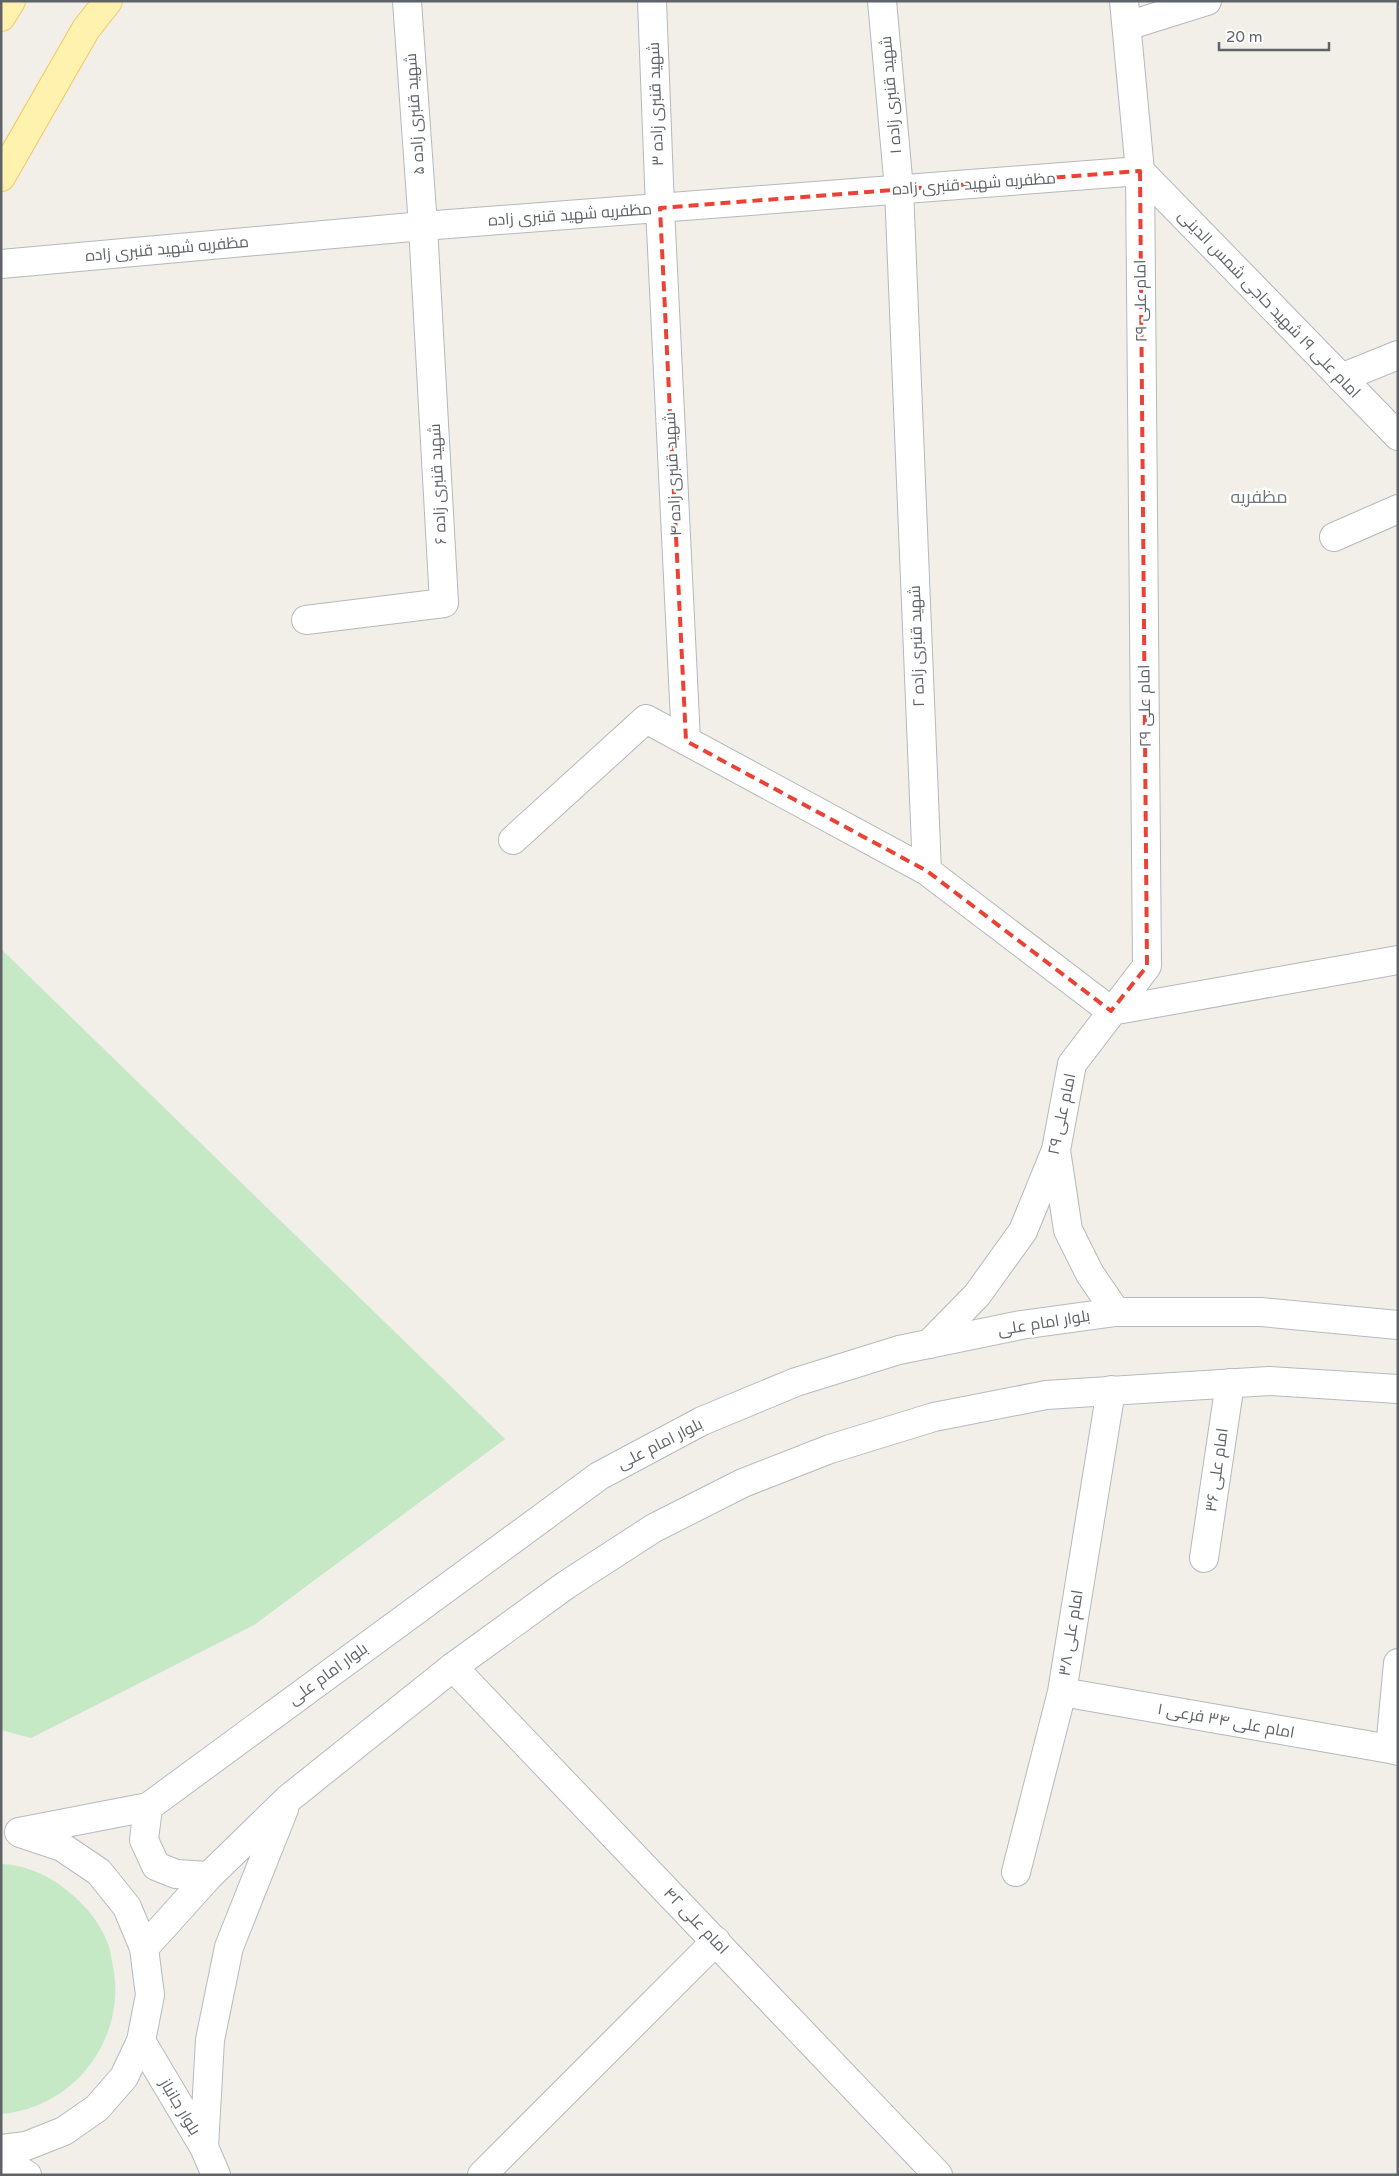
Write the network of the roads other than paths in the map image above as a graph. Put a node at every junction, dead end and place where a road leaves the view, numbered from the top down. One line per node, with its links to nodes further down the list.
1 (11, 1): 8 (main road)
2 (108, 1): 10 (main road)
3 (407, 1): 13 (street, شهید قنبری زاده ۵)
4 (652, 1): 12 (street, شهید قنبری زاده ۳)
5 (882, 1): 11 (street, شهید قنبری زاده ۱)
6 (1207, 1): 7 (street)
7 (1126, 14): 9 (street, امام علی ۲۹)
8 (1, 17)
9 (1140, 171): 11 (street, مظفریه شهید قنبری زاده); 16 (street, امام علی ۱۹ شهید حاجی شمس الدینی); 25 (street, امام علی ۲۹)
10 (1, 176)
11 (899, 189): 12 (street, مظفریه شهید قنبری زاده); 23 (street, شهید قنبری زاده ۲)
12 (660, 208): 13 (street, مظفریه شهید قنبری زاده); 21 (street, شهید قنبری زاده ۴)
13 (423, 226): 14 (street, مظفریه شهید قنبری زاده); 20 (street, شهید قنبری زاده ۶)
14 (1, 264)
15 (1398, 355): 16 (street)
16 (1341, 378): 17 (street, امام علی ۱۹ شهید حاجی شمس الدینی)
17 (1398, 436)
18 (1398, 509): 19 (street)
19 (1334, 537)
20 (306, 620)
21 (686, 741): 22 (street); 23 (street)
22 (513, 840)
23 (927, 871): 25 (street)
24 (1398, 960): 25 (street)
25 (1111, 1011): 26 (street, امام علی ۲۹)
26 (1056, 1150): 27 (street); 29 (street, امام علی ۲۹)
27 (1116, 1312): 28 (street, بلوار امام علی); 29 (street, بلوار امام علی)
28 (1398, 1325)
29 (929, 1344): 39 (street, بلوار امام علی)
30 (1230, 1383): 31 (street); 32 (street); 33 (street, امام علی ۳۶)
31 (1398, 1389)
32 (1110, 1390): 35 (street); 36 (street, امام علی ۳۸)
33 (1204, 1558)
34 (1398, 1663): 37 (street)
35 (453, 1667): 38 (street); 43 (street, امام علی ۴۲)
36 (1062, 1692): 37 (street, امام علی ۳۴ فرعی ۱); 41 (street, امام علی ۳۸)
37 (1394, 1750)
38 (288, 1799): 42 (street); 46 (street)
39 (148, 1807): 40 (street, بلوار امام علی); 42 (street)
40 (6, 1830): 44 (street)
41 (1016, 1872)
42 (209, 1876): 44 (street)
43 (716, 1941): 51 (street); 52 (street, امام علی ۴۲)
44 (144, 1948): 45 (street)
45 (141, 2041): 46 (street, بلوار جانباز); 47 (street)
46 (204, 2147): 50 (street, بلوار جانباز)
47 (1, 2149)
48 (1, 2160): 49 (street)
49 (27, 2175)
50 (216, 2175)
51 (482, 2175)
52 (938, 2175)

